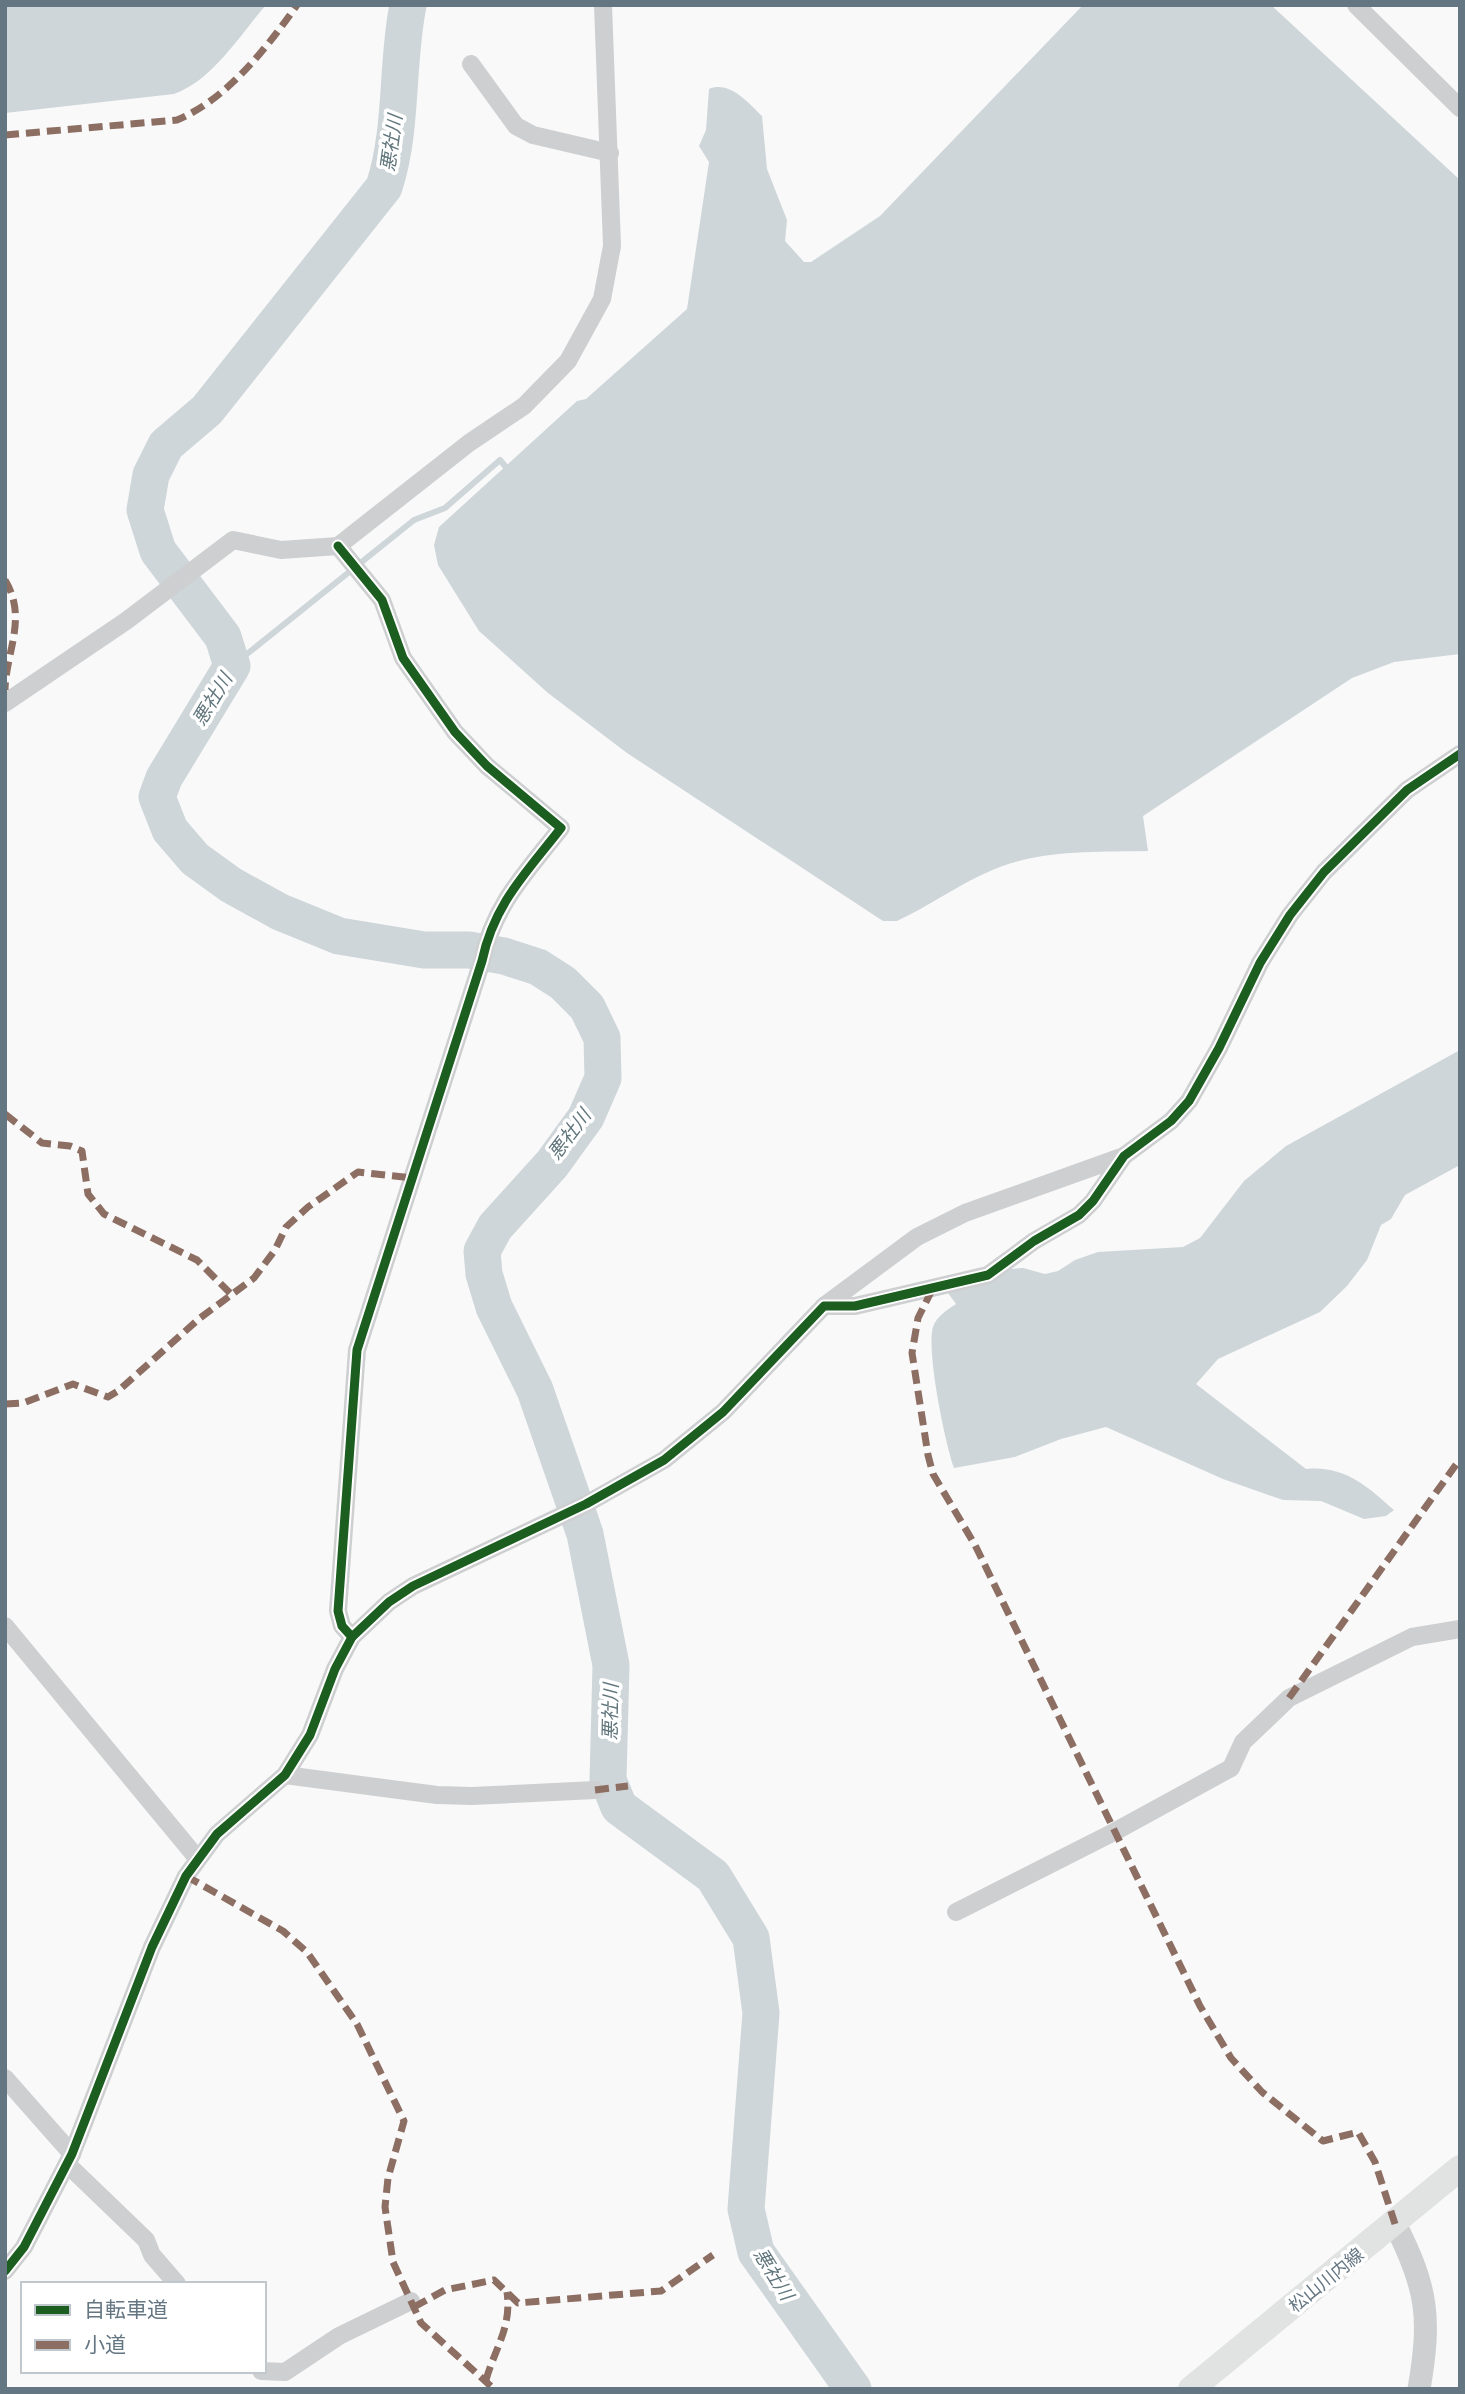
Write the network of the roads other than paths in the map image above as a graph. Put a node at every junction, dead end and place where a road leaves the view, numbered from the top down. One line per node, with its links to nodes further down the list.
1 (603, 5): 5 (street)
2 (1356, 5): 4 (street)
3 (471, 64): 5 (street)
4 (1460, 108)
5 (610, 153): 6 (street)
6 (338, 545): 7 (street); 13 (street)
7 (5, 704)
8 (1460, 754): 9 (street)
9 (1124, 1156): 10 (street); 10 (street)
10 (824, 1306): 13 (street)
11 (5, 1626): 16 (street)
12 (1460, 1629): 17 (street)
13 (352, 1637): 14 (street)
14 (285, 1775): 15 (street); 16 (street)
15 (595, 1790)
16 (197, 1858): 19 (street)
17 (956, 1912)
18 (5, 2078): 19 (street)
19 (70, 2159): 22 (street); 23 (street)
20 (1460, 2168): 21 (main road, 松山川内線)
21 (1395, 2224): 26 (main road, 松山川内線); 27 (street)
22 (5, 2271)
23 (175, 2282)
24 (411, 2301): 25 (street)
25 (266, 2371)
26 (1191, 2389)
27 (1419, 2389)

